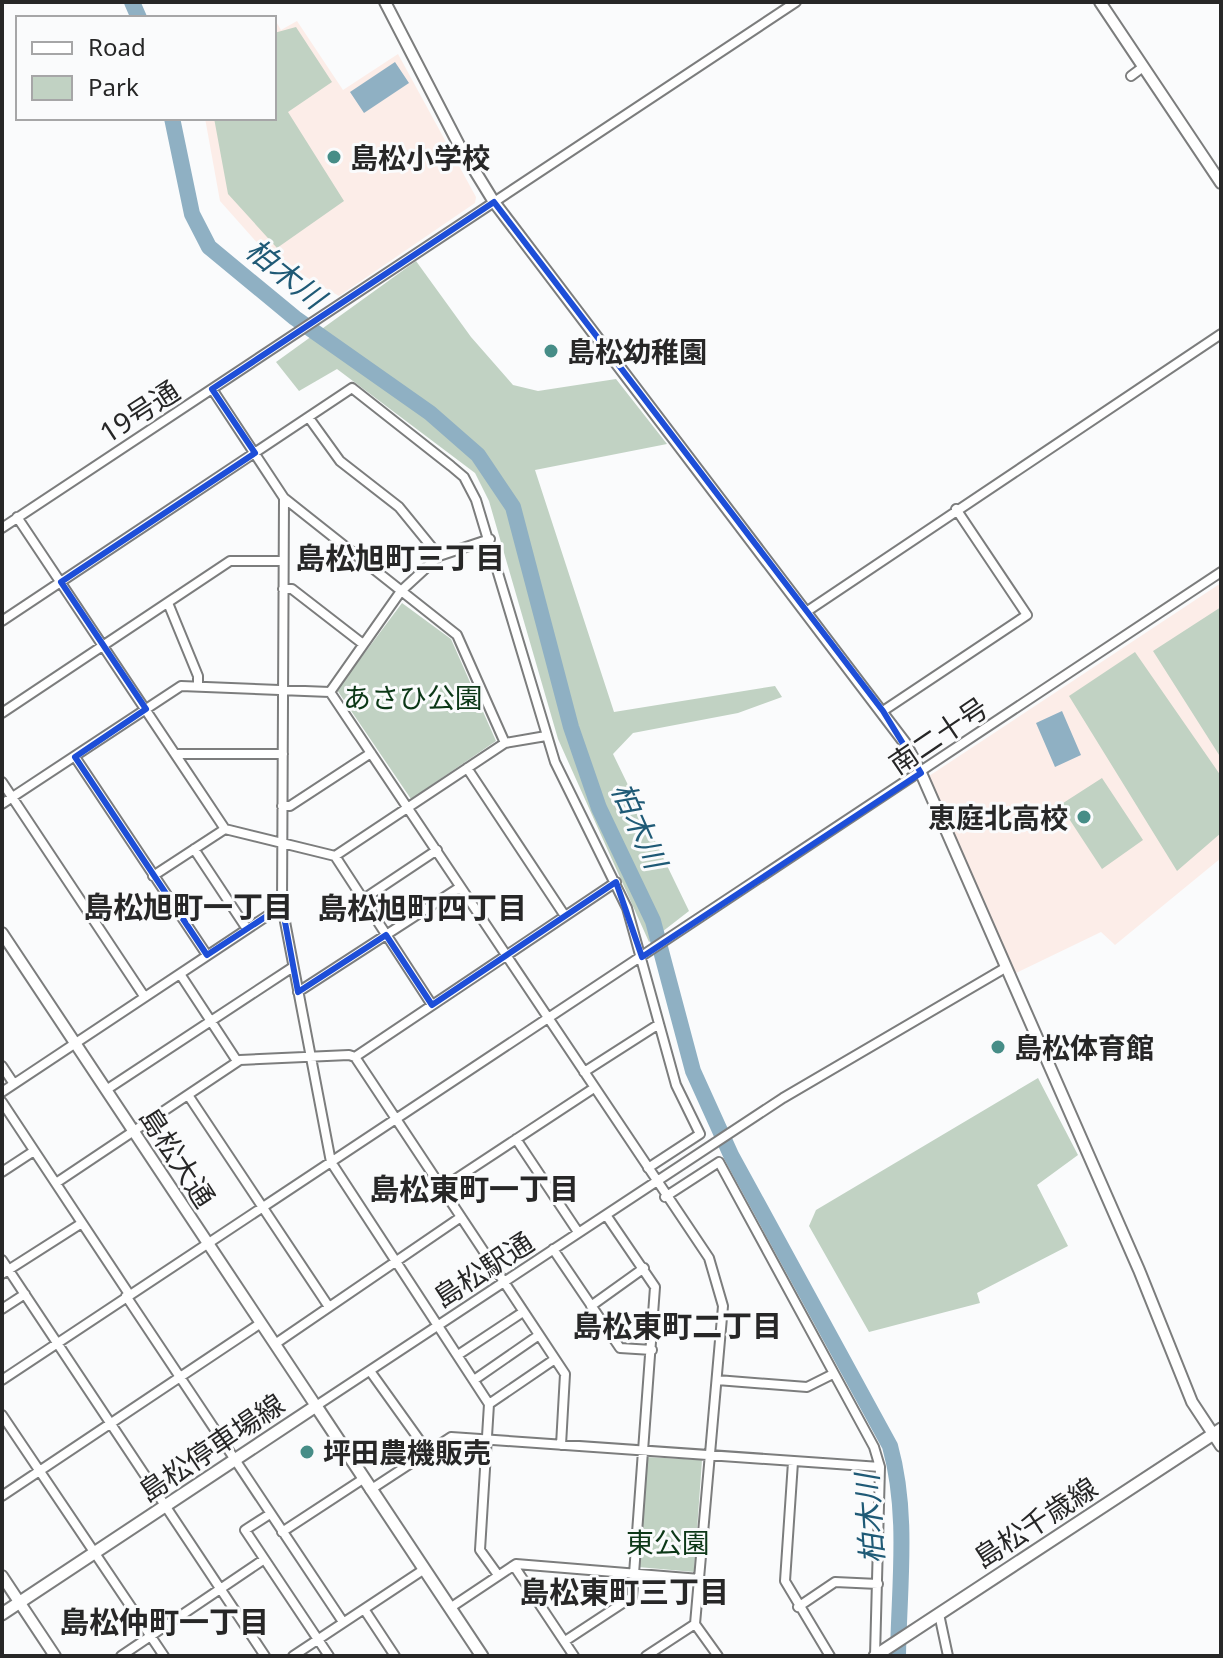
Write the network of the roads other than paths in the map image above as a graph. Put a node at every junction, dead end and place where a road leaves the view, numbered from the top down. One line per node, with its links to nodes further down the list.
1 (385, 2): 5 (street)
2 (796, 2): 5 (street, 19号通)
3 (1100, 2): 4 (street)
4 (1221, 183)
5 (494, 202): 7 (street, 19号通); 22 (street)
6 (1221, 334): 11 (street)
7 (212, 389): 9 (street); 12 (street, 19号通)
8 (309, 418): 9 (street); 14 (street); 15 (street)
9 (255, 453): 10 (street); 18 (street)
10 (284, 498): 16 (street); 20 (street)
11 (956, 509): 22 (street); 30 (street)
12 (17, 517): 13 (street, 19号通); 18 (street)
13 (2, 528)
14 (490, 539): 15 (street); 32 (street)
15 (439, 556): 20 (street)
16 (283, 561): 19 (street); 21 (street)
17 (1221, 572): 39 (street, 南二十号)
18 (61, 582): 23 (street); 25 (street)
19 (283, 589): 24 (street); 27 (street)
20 (401, 591): 24 (street); 33 (street)
21 (168, 603): 25 (street); 26 (street)
22 (806, 612): 30 (street)
23 (2, 621)
24 (363, 644): 28 (street)
25 (104, 645): 29 (street); 31 (street)
26 (198, 685): 27 (street); 29 (street)
27 (284, 689): 28 (street); 36 (street)
28 (330, 692): 34 (street)
29 (146, 709): 35 (street); 37 (street)
30 (883, 711): 39 (street)
31 (2, 713)
32 (546, 736): 33 (street); 51 (street)
33 (505, 743): 38 (street)
34 (371, 753): 43 (street); 44 (street)
35 (176, 754): 36 (street); 45 (street)
36 (283, 754): 43 (street)
37 (75, 757): 41 (street); 50 (street)
38 (467, 768): 44 (street); 55 (street)
39 (921, 773): 61 (street, 南二十号); 63 (street)
40 (2, 782): 41 (street)
41 (12, 797): 42 (street); 66 (street)
42 (2, 804)
43 (282, 806): 46 (street)
44 (408, 808): 48 (street); 49 (street)
45 (225, 829): 46 (street); 47 (street)
46 (281, 843): 49 (street); 54 (street)
47 (194, 849): 50 (street); 56 (street)
48 (437, 850): 52 (street); 53 (street)
49 (335, 856): 53 (street)
50 (153, 876): 59 (street)
51 (616, 882): 55 (street); 61 (street)
52 (460, 887): 58 (street); 60 (street)
53 (362, 900): 58 (street)
54 (282, 906): 56 (street); 62 (street)
55 (565, 916): 60 (street)
56 (247, 929): 59 (street)
57 (2, 933): 71 (street, 島松大通)
58 (386, 935): 65 (street); 67 (street)
59 (207, 955): 64 (street)
60 (507, 956): 67 (street); 69 (street)
61 (642, 957): 69 (street, 南二十号); 70 (street)
62 (293, 967): 65 (street); 68 (street)
63 (1005, 968): 90 (street, 島松駅通); 130 (street)
64 (180, 974): 66 (street); 68 (street)
65 (298, 992): 72 (street)
66 (144, 996): 71 (street)
67 (432, 1005): 73 (street)
68 (211, 1019): 74 (street); 79 (street)
69 (547, 1019): 76 (street); 83 (street, 南二十号)
70 (659, 1024): 76 (street); 88 (street)
71 (75, 1045): 77 (street); 79 (street, 島松大通)
72 (309, 1056): 73 (street); 74 (street); 87 (street)
73 (355, 1057): 83 (street)
74 (237, 1061): 81 (street)
75 (2, 1066): 77 (street)
76 (584, 1072): 78 (street)
77 (14, 1084): 80 (street)
78 (594, 1088): 85 (street); 88 (street)
79 (106, 1090): 84 (street, 島松大通)
80 (2, 1092)
81 (188, 1095): 84 (street); 94 (street)
82 (2, 1102): 86 (street)
83 (396, 1120): 87 (street, 南二十号); 92 (street)
84 (133, 1132): 91 (street); 99 (street, 島松大通)
85 (516, 1139): 92 (street); 98 (street)
86 (34, 1151): 89 (street); 91 (street)
87 (331, 1162): 94 (street, 南二十号); 102 (street)
88 (648, 1168): 90 (street)
89 (2, 1172)
90 (656, 1181): 93 (street); 95 (street, 島松駅通)
91 (56, 1183): 97 (street)
92 (442, 1188): 96 (street)
93 (665, 1197): 121 (street); 125 (street)
94 (262, 1206): 99 (street, 南二十号); 109 (street)
95 (606, 1215): 98 (street, 島松駅通); 103 (street)
96 (461, 1217): 102 (street); 105 (street)
97 (82, 1223): 104 (street); 107 (street)
98 (578, 1232): 100 (street, 島松駅通)
99 (207, 1243): 107 (street, 南二十号); 112 (street, 島松大通)
100 (553, 1249): 105 (street, 島松駅通); 108 (street)
101 (2, 1260): 104 (street)
102 (396, 1261): 109 (street); 113 (street)
103 (644, 1268): 108 (street); 117 (street)
104 (5, 1272): 106 (street)
105 (503, 1281): 111 (street); 113 (street, 島松駅通)
106 (25, 1294): 110 (street); 115 (street)
107 (128, 1295): 115 (street, 南二十号); 122 (street)
108 (591, 1306): 117 (street)
109 (329, 1307): 116 (street)
110 (2, 1309)
111 (523, 1312): 114 (street); 118 (street)
112 (261, 1323): 116 (street, 島松大通); 122 (street)
113 (438, 1325): 118 (street); 120 (street, 島松駅通)
114 (539, 1335): 119 (street); 124 (street)
115 (56, 1342): 123 (street, 南二十号); 129 (street)
116 (275, 1344): 127 (street, 島松大通)
117 (652, 1350): 134 (street)
118 (458, 1355): 124 (street)
119 (555, 1359): 126 (street); 132 (street)
120 (370, 1371): 127 (street, 島松駅通); 135 (street)
121 (833, 1374): 125 (street); 139 (street)
122 (180, 1376): 129 (street); 137 (street)
123 (2, 1380)
124 (474, 1380): 126 (street)
125 (717, 1380): 136 (street)
126 (489, 1404): 131 (street)
127 (316, 1406): 137 (main road, 島松停車場線); 141 (main road, 島松停車場線)
128 (2, 1415): 140 (street)
129 (111, 1423): 140 (street); 144 (street)
130 (1217, 1432): 133 (street); 162 (main road, 島松千歳線)
131 (487, 1438): 132 (street); 135 (street); 152 (street)
132 (561, 1445): 134 (street)
133 (1221, 1446)
134 (644, 1450): 136 (street); 151 (street)
135 (428, 1452): 142 (street)
136 (711, 1454): 138 (street); 154 (street)
137 (235, 1462): 144 (main road, 島松停車場線); 145 (street)
138 (793, 1462): 139 (street); 158 (street)
139 (880, 1467): 155 (street)
140 (40, 1471): 143 (street); 147 (street)
141 (363, 1479): 142 (main road, 島松停車場線); 146 (street)
142 (370, 1490): 150 (main road, 島松停車場線)
143 (2, 1496)
144 (165, 1507): 147 (main road, 島松停車場線); 156 (street)
145 (270, 1514): 146 (street); 148 (street)
146 (282, 1532): 163 (street)
147 (96, 1553): 157 (main road, 島松停車場線); 165 (street)
148 (263, 1560): 156 (street); 166 (street)
149 (514, 1566): 151 (street); 152 (street); 167 (street)
150 (423, 1570): 159 (main road, 島松停車場線); 160 (street)
151 (634, 1574): 154 (street); 167 (street)
152 (498, 1575): 159 (street)
153 (2, 1576): 157 (street)
154 (700, 1579): 164 (street)
155 (878, 1584): 158 (street); 169 (street)
156 (220, 1589): 165 (street); 173 (street)
157 (19, 1602): 161 (main road, 島松停車場線); 170 (street)
158 (798, 1607): 180 (street)
159 (450, 1608): 177 (main road, 島松停車場線)
160 (364, 1609): 163 (street); 176 (street)
161 (2, 1614)
162 (939, 1614): 169 (main road, 島松千歳線); 181 (street)
163 (343, 1622): 166 (street)
164 (695, 1624): 168 (street); 179 (street)
165 (151, 1636): 171 (street); 172 (street)
166 (317, 1639): 174 (street); 175 (street)
167 (565, 1641): 178 (street)
168 (649, 1655)
169 (877, 1655)
170 (55, 1656)
171 (121, 1656)
172 (164, 1656)
173 (265, 1656)
174 (293, 1656)
175 (329, 1656)
176 (395, 1656)
177 (482, 1656)
178 (574, 1656)
179 (718, 1656)
180 (830, 1656)
181 (948, 1656)

